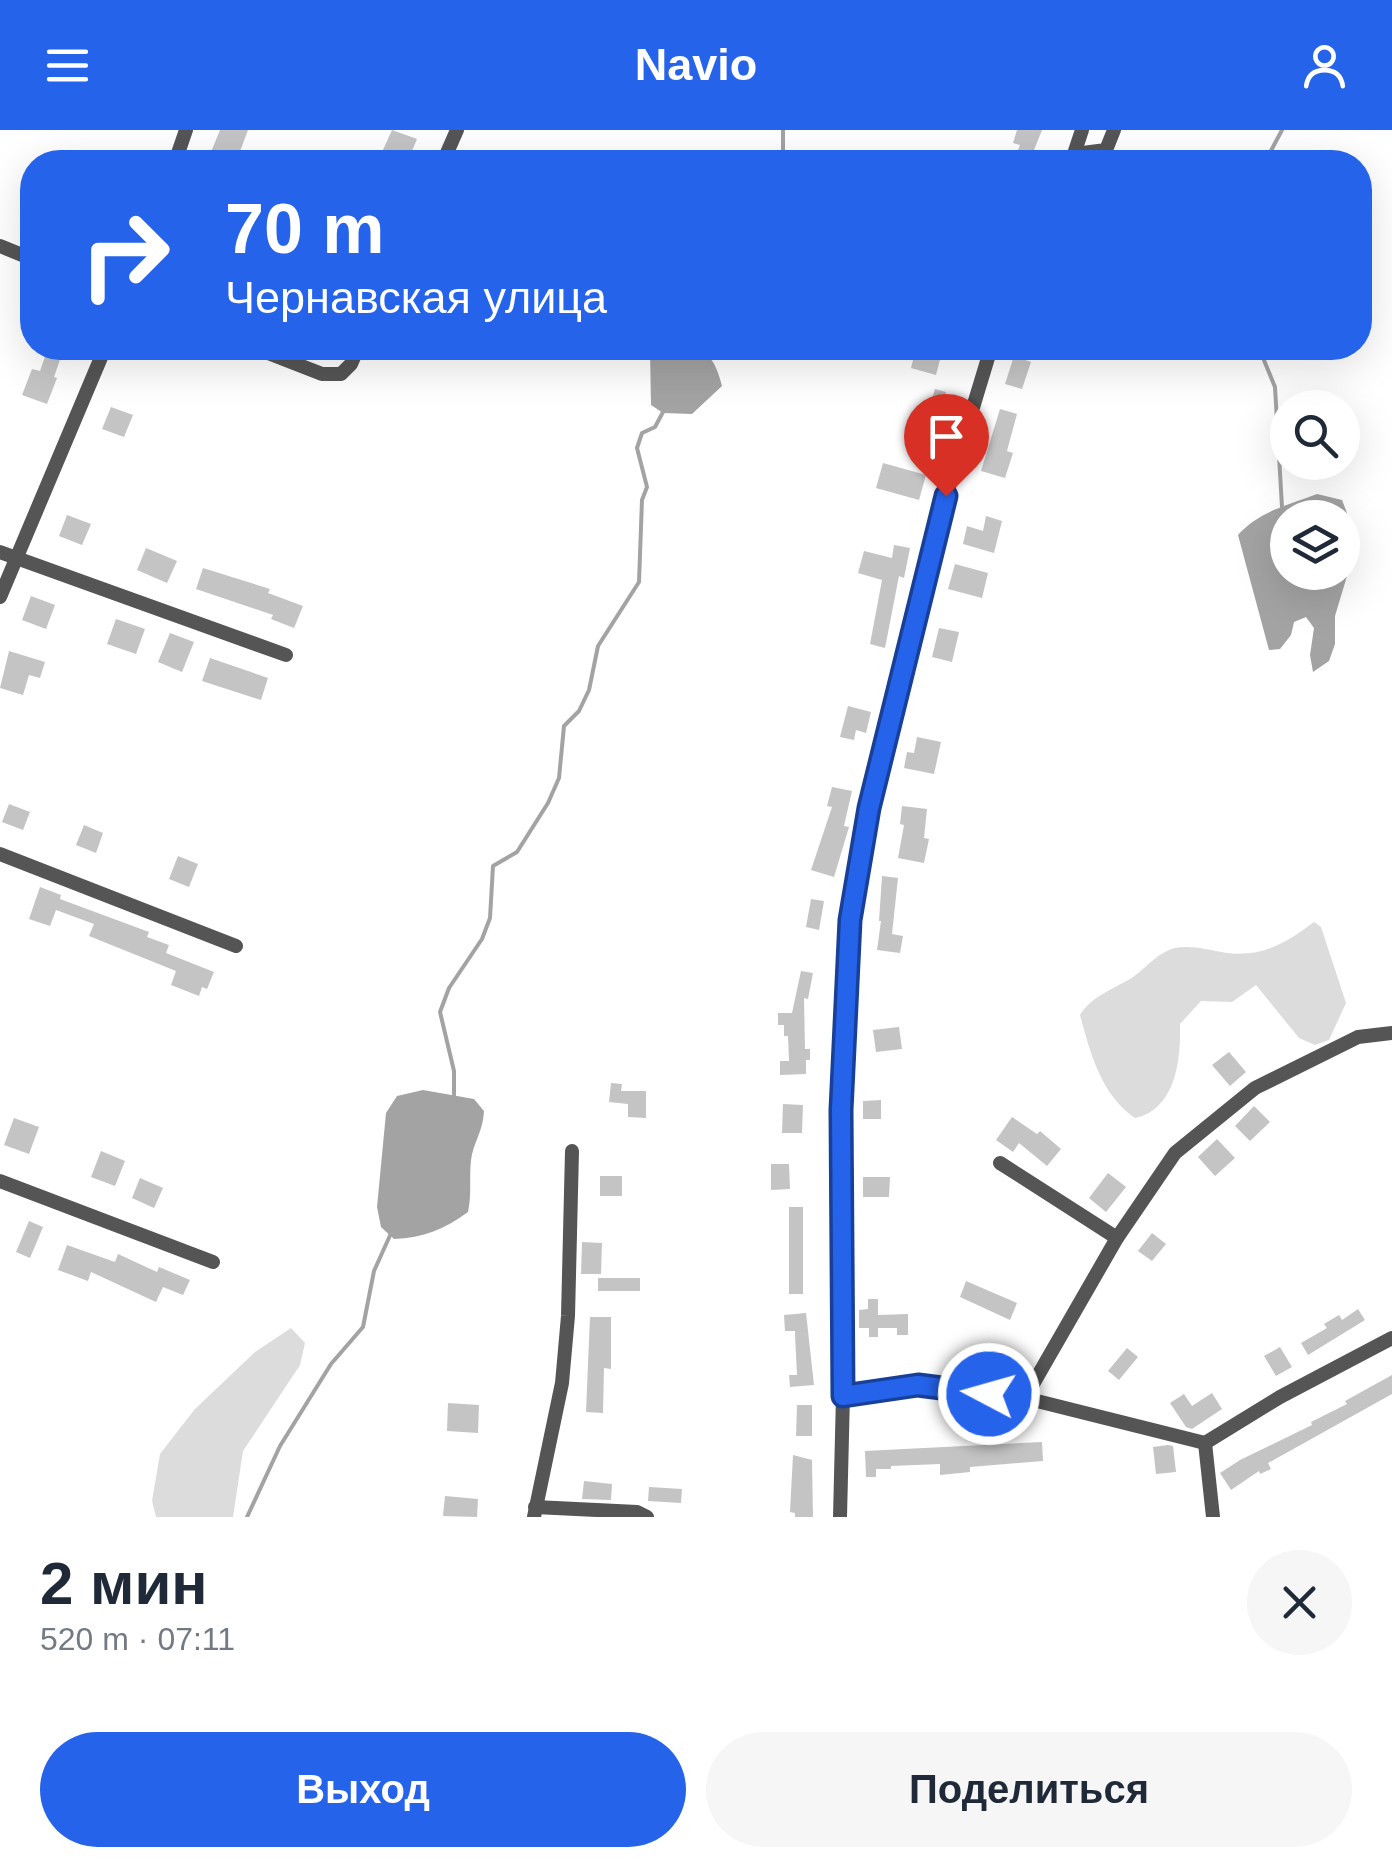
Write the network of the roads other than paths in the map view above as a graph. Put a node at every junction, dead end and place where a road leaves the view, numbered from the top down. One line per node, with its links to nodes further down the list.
1 (99, 360): 5 (street)
2 (286, 360): 3 (street)
3 (353, 360)
4 (987, 360): 17 (street)
5 (7, 556): 6 (street); 7 (street)
6 (0, 597)
7 (286, 655)
8 (0, 854): 9 (street)
9 (236, 946)
10 (1392, 1033): 14 (street)
11 (572, 1151): 20 (street)
12 (1000, 1162): 14 (street)
13 (0, 1181): 15 (street)
14 (1117, 1238): 18 (street)
15 (213, 1262)
16 (1392, 1338): 19 (street)
17 (843, 1396): 18 (street); 22 (street)
18 (1025, 1398): 19 (street)
19 (1204, 1443): 23 (street)
20 (535, 1512): 21 (street)
21 (647, 1517)
22 (840, 1517)
23 (1213, 1517)

